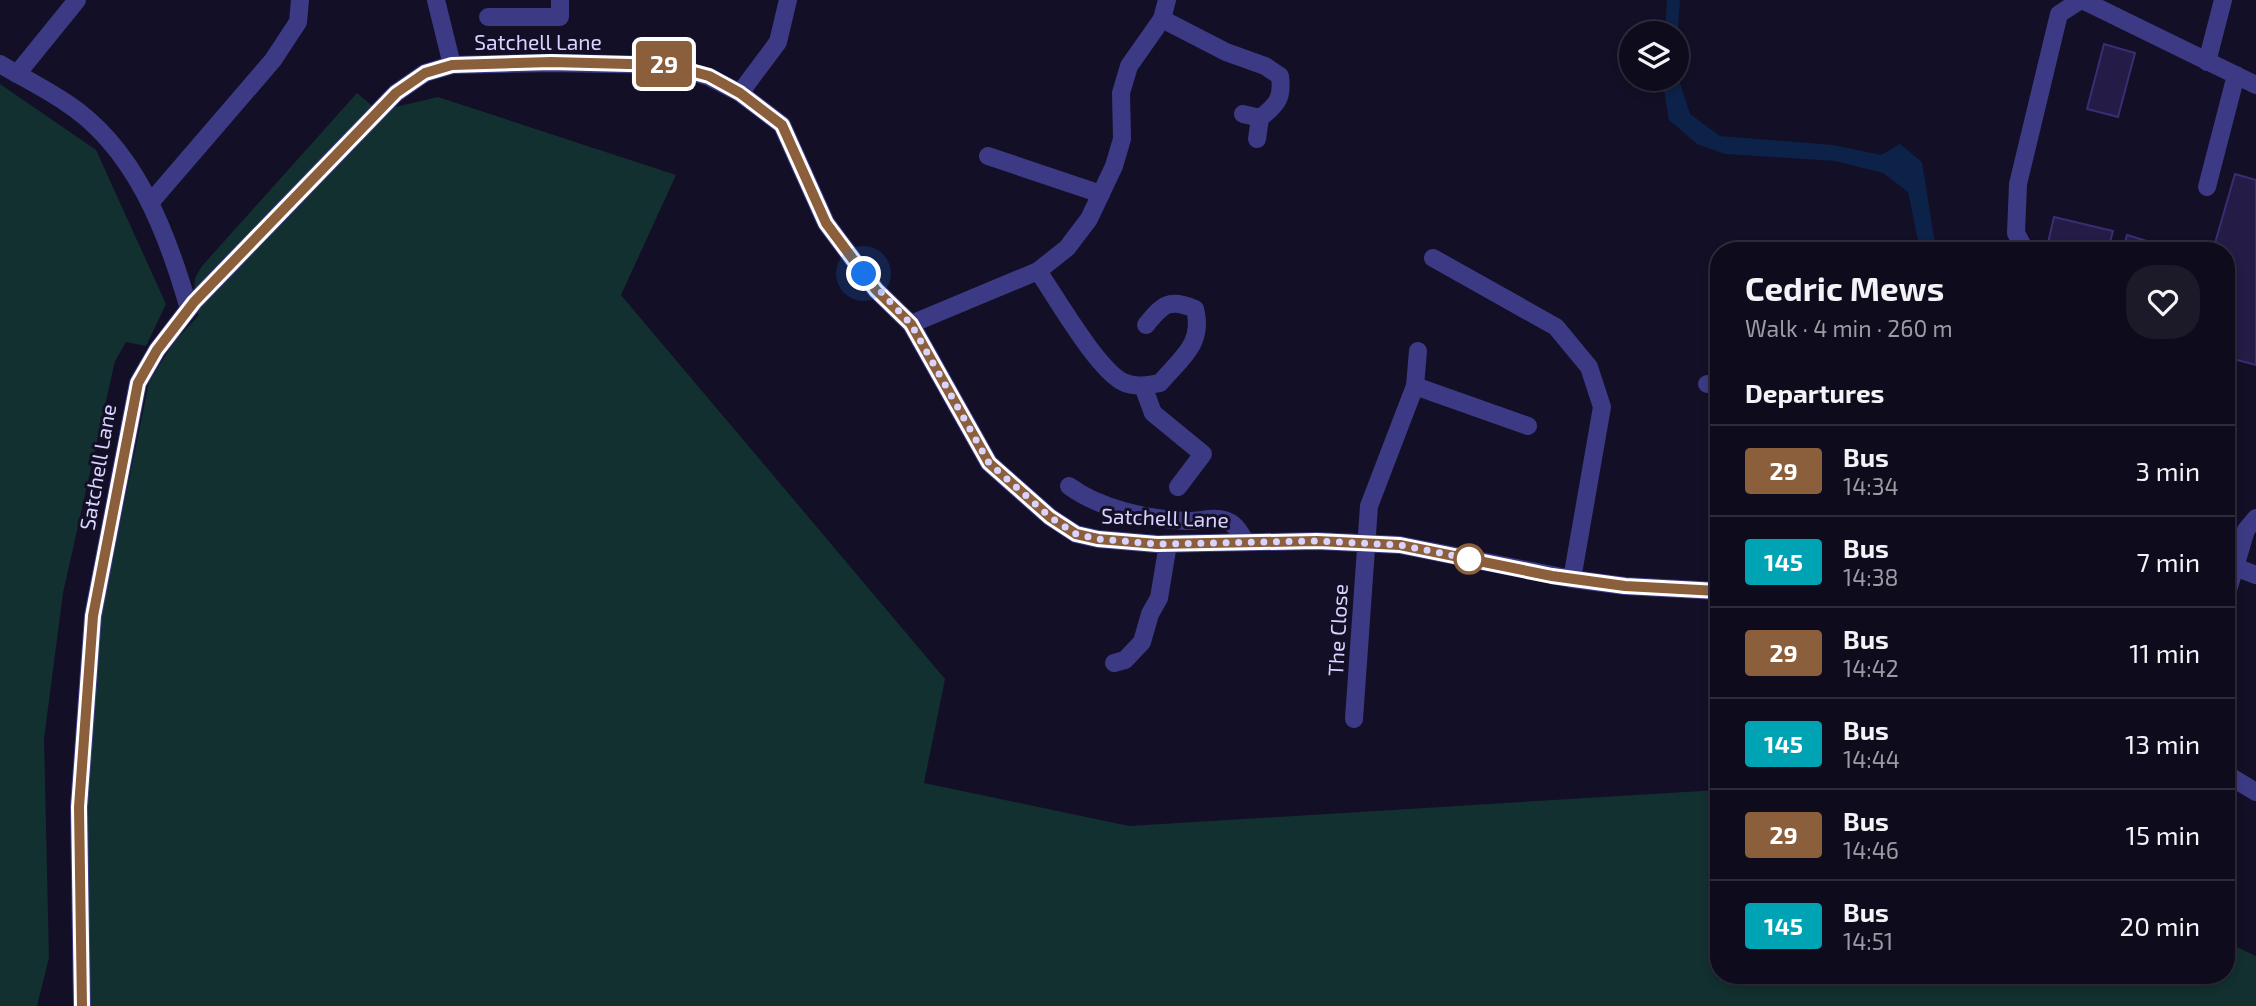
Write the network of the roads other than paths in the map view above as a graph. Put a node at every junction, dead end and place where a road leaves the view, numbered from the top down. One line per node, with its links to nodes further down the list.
1 (77, 0): 15 (street)
2 (317, 0): 9 (street)
3 (436, 0): 14 (street)
4 (560, 0): 10 (street)
5 (788, 0): 18 (street)
6 (1167, 0): 11 (street)
7 (2082, 0): 12 (street); 24 (street)
8 (2223, 0): 12 (street)
9 (300, 6): 23 (street)
10 (488, 17)
11 (1162, 19): 19 (street); 22 (street)
12 (2207, 62): 16 (street)
13 (0, 64): 15 (street)
14 (452, 65): 18 (street, Satchell Lane); 27 (street, Satchell Lane)
15 (18, 74): 23 (street)
16 (2236, 75): 17 (street); 21 (street)
17 (2256, 85)
18 (740, 93): 28 (street, Satchell Lane)
19 (1257, 139)
20 (988, 156): 22 (street)
21 (2207, 187)
22 (1101, 194): 26 (street)
23 (150, 203): 27 (street)
24 (2021, 242)
25 (1433, 258): 42 (street)
26 (1038, 271): 28 (street); 31 (street)
27 (189, 309): 48 (street, Satchell Lane)
28 (911, 324): 38 (street, Satchell Lane)
29 (1146, 325): 31 (street)
30 (1418, 351): 32 (street, The Close)
31 (1143, 386): 35 (street)
32 (1415, 386): 33 (street); 39 (street, The Close)
33 (1528, 426)
34 (1069, 486): 37 (street)
35 (1178, 487)
36 (2256, 518): 40 (street)
37 (1246, 542): 38 (street, Satchell Lane); 39 (street, Satchell Lane)
38 (1168, 544): 44 (street)
39 (1364, 544): 42 (street, Satchell Lane); 45 (street, The Close)
40 (2235, 567): 41 (street)
41 (2256, 575)
42 (1572, 579): 43 (street, Satchell Lane)
43 (1710, 591)
44 (1114, 663)
45 (1354, 719)
46 (2235, 779): 47 (street)
47 (2256, 792)
48 (82, 1006)

